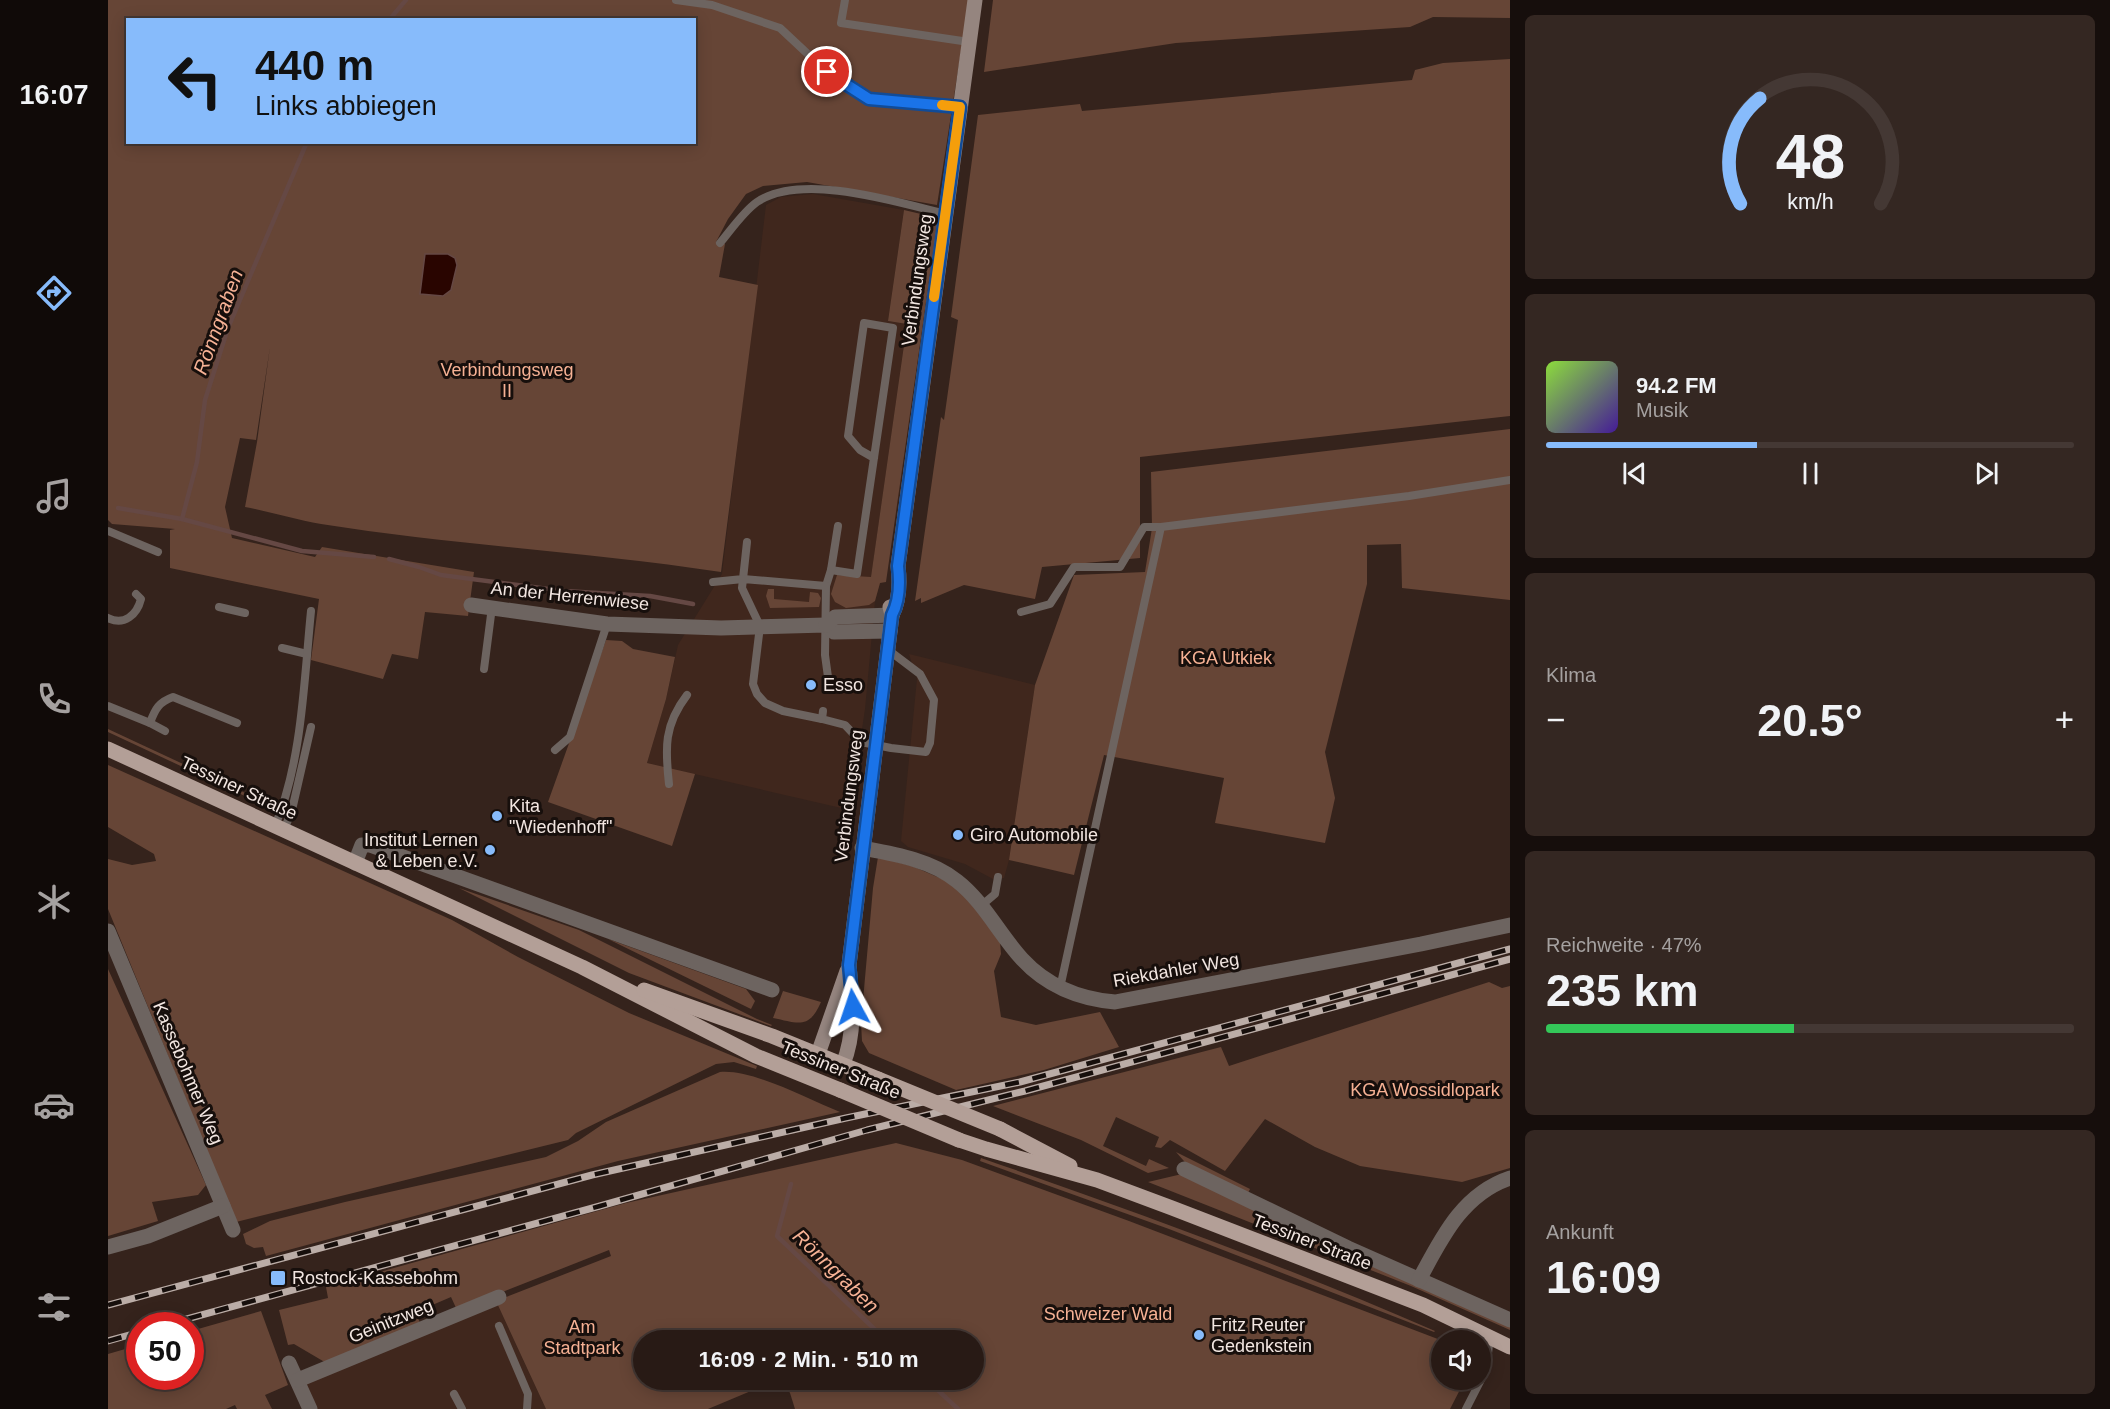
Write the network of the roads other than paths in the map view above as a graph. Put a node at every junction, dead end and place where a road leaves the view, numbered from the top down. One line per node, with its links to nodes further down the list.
1 (676, 0): 5 (lane)
2 (845, 0): 4 (lane)
3 (975, 0): 4 (main road, Verbindungsweg)
4 (969, 42): 5 (main road, Verbindungsweg)
5 (960, 107): 6 (main road, Verbindungsweg)
6 (946, 214): 7 (lane); 27 (main road, Verbindungsweg)
7 (720, 243)
8 (874, 458): 8 (lane); 15 (lane)
9 (1510, 480): 11 (lane)
10 (838, 526): 15 (lane)
11 (1161, 527): 24 (lane); 55 (lane)
12 (108, 531): 14 (lane)
13 (747, 542): 16 (lane)
14 (158, 552)
15 (831, 570): 18 (lane)
16 (743, 579): 17 (lane); 18 (lane); 30 (lane)
17 (713, 582)
18 (826, 586): 29 (lane)
19 (136, 594): 26 (lane)
20 (471, 605): 22 (street, An der Herrenwiese)
21 (219, 607): 25 (lane)
22 (492, 607): 28 (street, An der Herrenwiese); 34 (lane)
23 (311, 611): 33 (lane)
24 (1021, 612)
25 (245, 613)
26 (108, 618)
27 (891, 623): 29 (street); 32 (main road, Verbindungsweg)
28 (607, 624): 30 (street, An der Herrenwiese); 44 (lane)
29 (826, 625): 30 (street); 35 (lane)
30 (760, 626): 42 (lane)
31 (282, 648): 33 (lane)
32 (887, 649): 42 (main road, Verbindungsweg); 42 (lane)
33 (307, 654): 46 (lane)
34 (484, 669)
35 (828, 678)
36 (687, 695): 45 (lane)
37 (108, 706): 38 (lane)
38 (150, 723): 39 (lane); 41 (lane)
39 (237, 723)
40 (311, 727): 46 (lane)
41 (165, 731)
42 (868, 743): 47 (main road, Verbindungsweg)
43 (108, 749): 46 (main road, Tessiner Straße)
44 (555, 750)
45 (669, 784)
46 (279, 828): 48 (main road, Tessiner Straße)
47 (862, 849): 50 (street, Riekdahler Weg); 53 (main road, Verbindungsweg)
48 (355, 863): 54 (main road, Tessiner Straße); 56 (street)
49 (998, 877): 50 (lane)
50 (982, 905): 55 (street, Riekdahler Weg)
51 (1510, 925): 55 (street, Riekdahler Weg)
52 (108, 932): 64 (street, Kassebohmer Weg)
53 (849, 965): 57 (main road, Verbindungsweg); 58 (main road, Verbindungsweg)
54 (582, 967): 57 (main road, Tessiner Straße); 59 (main road, Tessiner Straße)
55 (1060, 988)
56 (772, 990)
57 (818, 1054): 58 (main road, Tessiner Straße); 59 (main road)
58 (843, 1065): 60 (main road); 63 (main road, Tessiner Straße, bridge)
59 (809, 1078): 60 (main road, Tessiner Straße)
60 (837, 1089): 63 (main road, Tessiner Straße, bridge)
61 (1185, 1168): 67 (street, Tessiner Straße)
62 (1510, 1178): 67 (street)
63 (1097, 1180): 71 (main road, Tessiner Straße)
64 (223, 1206): 65 (street, Kassebohmer Weg); 66 (street)
65 (233, 1230)
66 (108, 1247)
67 (1419, 1280): 69 (street, Tessiner Straße)
68 (499, 1297): 75 (street, Geinitzweg)
69 (1510, 1320)
70 (499, 1326): 80 (lane)
71 (1475, 1330)
72 (1491, 1338): 73 (main road, Tessiner Straße)
73 (1510, 1347)
74 (289, 1363): 75 (street)
75 (298, 1380): 78 (street)
76 (1476, 1390): 81 (lane)
77 (454, 1394): 79 (lane)
78 (310, 1409)
79 (462, 1409)
80 (527, 1409)
81 (1466, 1409)

